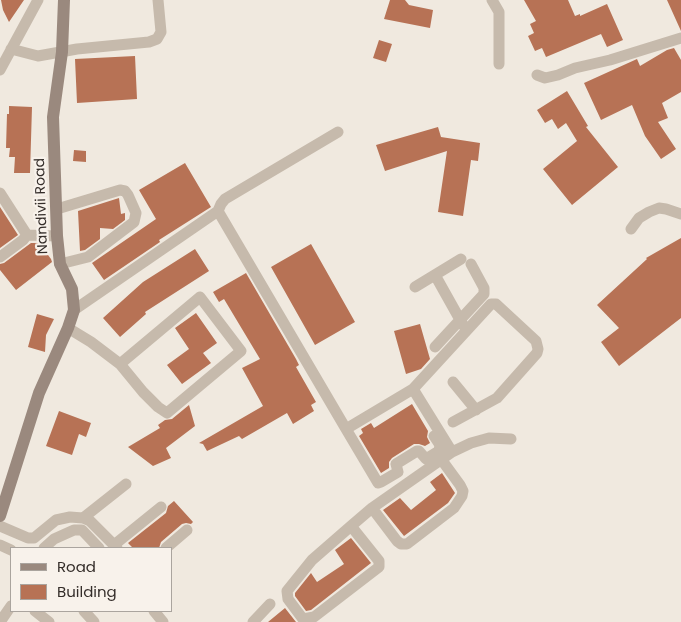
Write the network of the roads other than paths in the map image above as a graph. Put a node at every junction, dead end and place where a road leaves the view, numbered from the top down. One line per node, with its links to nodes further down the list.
1 (38, 0): 6 (street)
2 (64, 0): 7 (street, Nandivii Road)
3 (158, 0): 7 (street)
4 (492, 0): 8 (street)
5 (681, 38): 10 (street)
6 (11, 49): 7 (street); 9 (street)
7 (62, 52): 13 (street, Nandivii Road)
8 (499, 64)
9 (0, 70)
10 (537, 75)
11 (338, 132): 14 (street)
12 (0, 194): 17 (street)
13 (57, 209): 18 (street, Nandivii Road); 20 (street)
14 (218, 211): 23 (street); 33 (street)
15 (681, 214): 16 (street)
16 (631, 229)
17 (27, 235): 18 (street); 19 (street)
18 (57, 236): 20 (street, Nandivii Road)
19 (0, 256)
20 (60, 264): 23 (street, Nandivii Road)
21 (435, 275): 22 (street); 24 (street); 24 (street)
22 (415, 287)
23 (74, 310): 25 (street, Nandivii Road)
24 (460, 320): 26 (street); 27 (street)
25 (68, 328): 28 (street); 40 (street, Nandivii Road)
26 (467, 330): 30 (street); 31 (street)
27 (435, 347)
28 (120, 364): 28 (street)
29 (453, 382): 31 (street)
30 (410, 391): 33 (street); 33 (street); 35 (street)
31 (476, 410): 32 (street)
32 (452, 422)
33 (346, 430)
34 (511, 439): 35 (street)
35 (452, 452): 36 (street)
36 (441, 459): 39 (street); 39 (street)
37 (126, 484): 41 (street)
38 (160, 507): 47 (street)
39 (372, 508): 43 (street)
40 (0, 516)
41 (83, 518): 44 (street); 47 (street)
42 (0, 526): 44 (street)
43 (350, 526): 43 (street)
44 (45, 528): 46 (street)
45 (187, 530): 50 (street)
46 (54, 539): 48 (street); 49 (street)
47 (115, 546)
48 (45, 547)
49 (98, 547)
50 (167, 547)
51 (270, 604): 58 (street)
52 (10, 607): 55 (street)
53 (36, 612): 56 (street)
54 (155, 612): 57 (street)
55 (0, 622)
56 (50, 622)
57 (163, 622)
58 (253, 622)

